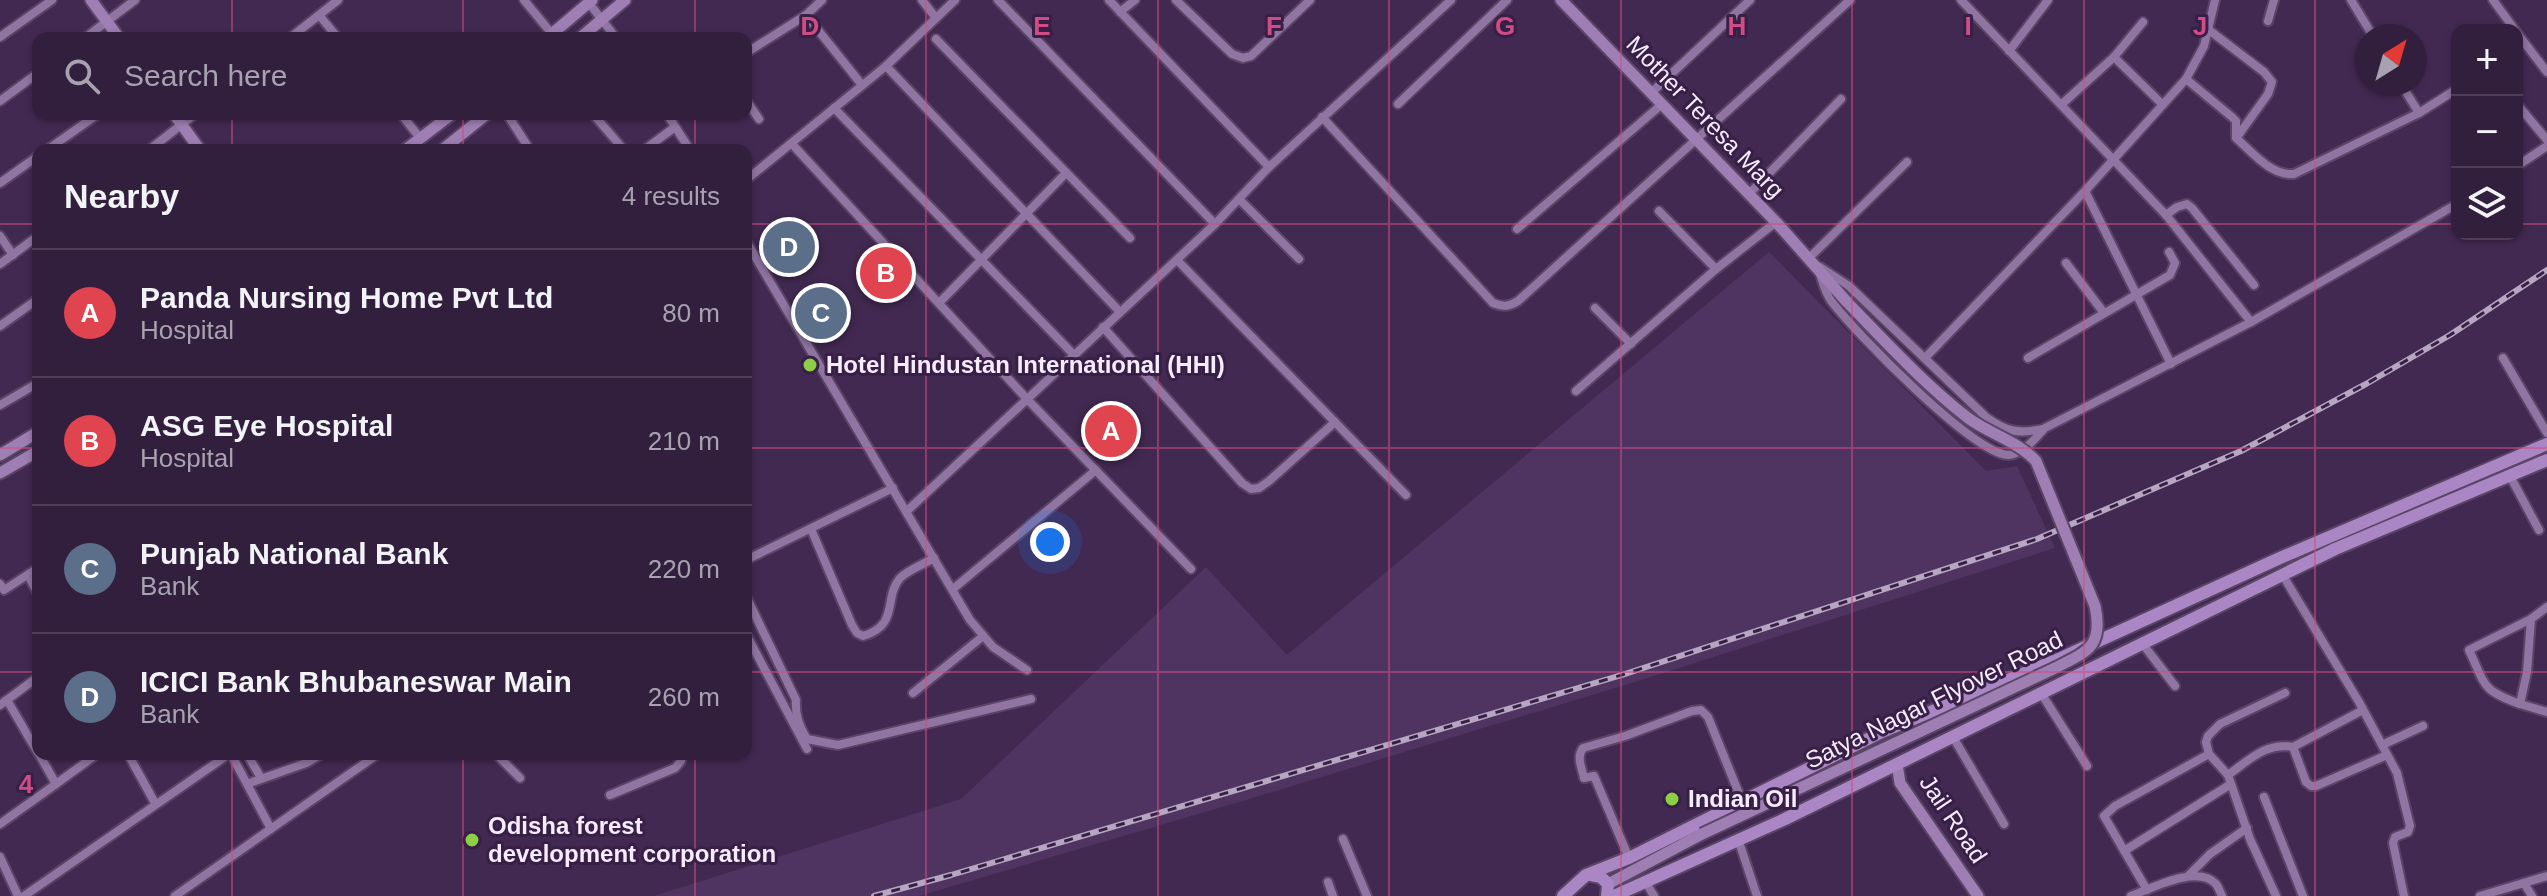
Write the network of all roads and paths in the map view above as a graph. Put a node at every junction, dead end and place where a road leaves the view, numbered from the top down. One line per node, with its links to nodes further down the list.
1 (52, 0): 46 (street)
2 (91, 0): 33 (street)
3 (135, 0): 33 (street)
4 (338, 0): 28 (street)
5 (524, 0): 42 (street)
6 (625, 0): 31 (street)
7 (822, 0): 29 (street)
8 (922, 0): 30 (street)
9 (955, 0): 30 (street)
10 (998, 0): 113 (street)
11 (1109, 0): 27 (street)
12 (1135, 0): 27 (street)
13 (1176, 0): 14 (street)
14 (1310, 0)
15 (1451, 0): 70 (street)
16 (1507, 0): 62 (street)
17 (1561, 0): 57 (street, Mother Teresa Marg)
18 (1750, 0): 57 (street)
19 (1850, 0): 85 (street)
20 (2048, 0): 50 (street)
21 (2215, 0): 37 (street)
22 (2274, 0): 32 (street)
23 (2351, 0): 35 (street)
24 (2493, 0): 36 (street)
25 (1963, 1): 50 (street)
26 (591, 2): 31 (street); 43 (street)
27 (1120, 12): 101 (street)
28 (319, 15): 40 (street); 41 (street)
29 (806, 15): 49 (street); 56 (street)
30 (936, 18): 52 (street)
31 (603, 19): 44 (street); 45 (street)
32 (2268, 21)
33 (107, 22): 38 (street); 39 (street)
34 (2143, 22): 51 (street)
35 (2366, 24)
36 (2511, 24)
37 (2209, 30): 55 (street); 84 (street)
38 (93, 32)
39 (114, 32)
40 (298, 32)
41 (333, 32)
42 (546, 32)
43 (554, 32)
44 (587, 32)
45 (612, 32)
46 (0, 37)
47 (936, 39): 102 (street)
48 (2523, 48): 53 (street)
49 (752, 49)
50 (2009, 51): 63 (street)
51 (2114, 57): 63 (street); 64 (street)
52 (886, 66): 56 (street); 110 (street)
53 (2547, 72)
54 (32, 77): 61 (street)
55 (2186, 79): 64 (street); 84 (street)
56 (862, 85): 66 (street)
57 (1651, 93): 65 (street, Mother Teresa Marg)
58 (2451, 93): 69 (street)
59 (2408, 96): 69 (street)
60 (1841, 99): 106 (street)
61 (0, 101)
62 (1398, 104)
63 (2062, 104): 97 (street)
64 (2162, 104): 97 (street)
65 (1661, 105): 85 (street, Mother Teresa Marg); 114 (street)
66 (834, 108): 96 (street); 121 (street)
67 (752, 109): 71 (street)
68 (2523, 112): 86 (street)
69 (2419, 113): 84 (street)
70 (1322, 117): 85 (street); 101 (street)
71 (759, 119)
72 (90, 120): 87 (street)
73 (178, 120): 81 (street)
74 (188, 120): 81 (street)
75 (406, 120): 83 (street)
76 (444, 120): 83 (street)
77 (480, 120): 91 (street)
78 (511, 120): 92 (street)
79 (598, 120): 93 (street)
80 (671, 120): 82 (street)
81 (182, 125): 88 (street); 89 (street)
82 (675, 127): 94 (street); 95 (street)
83 (420, 138): 90 (street)
84 (2236, 138)
85 (1694, 139): 106 (street, Mother Teresa Marg)
86 (2547, 143): 99 (street)
87 (56, 144)
88 (157, 144)
89 (196, 144)
90 (412, 144)
91 (450, 144)
92 (526, 144)
93 (619, 144)
94 (652, 144)
95 (686, 144)
96 (792, 144): 103 (street); 132 (street)
97 (2114, 159): 105 (street); 111 (street)
98 (32, 160): 104 (street)
99 (2523, 161)
100 (1907, 162): 124 (street)
101 (1269, 167): 107 (street)
102 (1066, 173): 110 (street); 116 (street)
103 (752, 175)
104 (0, 183)
105 (2085, 191): 129 (street); 141 (street)
106 (1749, 194): 112 (street, Mother Teresa Marg)
107 (1239, 199): 113 (street); 122 (street)
108 (2451, 207): 136 (street)
109 (1659, 211): 127 (street)
110 (1027, 212): 121 (street); 134 (street)
111 (2166, 215): 128 (street); 136 (street)
112 (1776, 222): 124 (street, Mother Teresa Marg); 127 (street)
113 (1215, 224): 123 (street)
114 (1517, 229)
115 (0, 236): 120 (street)
116 (1130, 238)
117 (32, 241): 120 (street)
118 (752, 251): 160 (street)
119 (2169, 252): 129 (street)
120 (13, 255): 126 (street)
121 (980, 259): 132 (street); 140 (street)
122 (1299, 259)
123 (1177, 260): 134 (street); 149 (street)
124 (1812, 261): 130 (street, Mother Teresa Marg); 141 (street, Mother Teresa Marg); 150 (street, Mother Teresa Marg)
125 (2066, 263): 135 (street)
126 (0, 264)
127 (1716, 269): 139 (street)
128 (2254, 285)
129 (2136, 295): 135 (street); 144 (street)
130 (1847, 302): 240 (street, Satya Nagar Flyover Road, bridge)
131 (32, 303): 137 (street)
132 (939, 303): 147 (street)
133 (1595, 308): 139 (street)
134 (1120, 312): 138 (street)
135 (2104, 313): 142 (street)
136 (2251, 322): 144 (street)
137 (0, 326)
138 (1103, 327): 140 (street); 149 (street)
139 (1631, 344): 146 (street)
140 (1074, 355): 147 (street)
141 (1925, 358): 150 (street, Mother Teresa Marg)
142 (2028, 358)
143 (2503, 358): 151 (street)
144 (2171, 364): 150 (street)
145 (32, 386): 148 (street)
146 (1576, 391)
147 (1027, 399): 157 (street); 162 (street)
148 (0, 405)
149 (1335, 422): 161 (street)
150 (2043, 429)
151 (2547, 433)
152 (32, 436): 155 (street)
153 (2547, 444): 174 (main road)
154 (32, 454): 158 (street)
155 (0, 455)
156 (2547, 460): 159 (main road)
157 (1096, 470): 167 (street); 173 (street)
158 (0, 473)
159 (2510, 476): 164 (street); 169 (main road)
160 (893, 488): 162 (street); 163 (street)
161 (1406, 495)
162 (907, 511): 166 (street)
163 (811, 529): 165 (street); 166 (street)
164 (2539, 530)
165 (752, 557)
166 (934, 558): 173 (street)
167 (1191, 569)
168 (32, 572): 170 (street)
169 (2282, 574): 177 (main road); 193 (street)
170 (28, 575): 171 (street); 172 (street)
171 (32, 583)
172 (0, 584)
173 (953, 589): 179 (street)
174 (2198, 597): 177 (main road); 184 (main road)
175 (2547, 607): 178 (street)
176 (752, 608): 189 (street)
177 (2205, 611): 180 (main road)
178 (2531, 619): 191 (street); 191 (street)
179 (982, 637): 182 (street); 186 (street)
180 (2142, 643): 185 (street); 187 (main road)
181 (752, 645): 200 (street)
182 (1027, 670)
183 (32, 682): 190 (street)
184 (1994, 686): 192 (main road); 222 (main road)
185 (2175, 686)
186 (913, 693)
187 (2041, 693): 192 (main road); 214 (street)
188 (2285, 693): 201 (street)
189 (1031, 699)
190 (4, 703): 197 (street)
191 (2520, 704): 194 (street)
192 (2006, 710): 196 (main road)
193 (2363, 710): 198 (street); 199 (street)
194 (2547, 712)
195 (2423, 726): 198 (street)
196 (1953, 737): 213 (main road); 225 (street)
197 (32, 745)
198 (2382, 745): 202 (street)
199 (2293, 747): 202 (street); 217 (street)
200 (807, 749)
201 (2209, 754): 217 (street); 230 (street)
202 (2387, 755): 255 (street)
203 (42, 760): 218 (street)
204 (89, 760): 218 (street)
205 (131, 760): 223 (street)
206 (221, 760): 223 (street)
207 (233, 760): 219 (street)
208 (250, 760): 215 (street)
209 (311, 760): 215 (street)
210 (369, 760): 227 (street)
211 (502, 760): 216 (street)
212 (681, 760): 220 (street)
213 (1897, 764): 228 (main road); 241 (street, Jail Road)
214 (2087, 766)
215 (261, 778): 219 (street)
216 (520, 778)
217 (2230, 779): 226 (street); 230 (street)
218 (56, 784): 224 (street)
219 (247, 784): 227 (street)
220 (610, 795)
221 (2264, 797): 254 (street)
222 (1742, 801): 232 (main road); 232 (street)
223 (155, 803): 243 (street)
224 (0, 824)
225 (2004, 824)
226 (2247, 828): 233 (street); 253 (street)
227 (271, 829): 244 (street)
228 (1738, 838): 236 (main road); 250 (street)
229 (1343, 839): 246 (street)
230 (2124, 851): 239 (street)
231 (0, 857): 242 (street)
232 (1629, 858): 234 (main road)
233 (2189, 875): 239 (street); 252 (street)
234 (1587, 876): 240 (main road); 247 (main road); 248 (main road)
235 (2547, 876): 238 (street)
236 (1645, 881): 240 (main road); 249 (street)
237 (1328, 882): 245 (street)
238 (2524, 883): 256 (street); 257 (street)
239 (2147, 890): 251 (street)
240 (1610, 892)
241 (1975, 895)
242 (18, 896)
243 (24, 896)
244 (175, 896)
245 (1333, 896)
246 (1367, 896)
247 (1563, 896)
248 (1579, 896)
249 (1654, 896)
250 (1757, 896)
251 (2131, 896)
252 (2222, 896)
253 (2276, 896)
254 (2303, 896)
255 (2404, 896)
256 (2480, 896)
257 (2532, 896)

